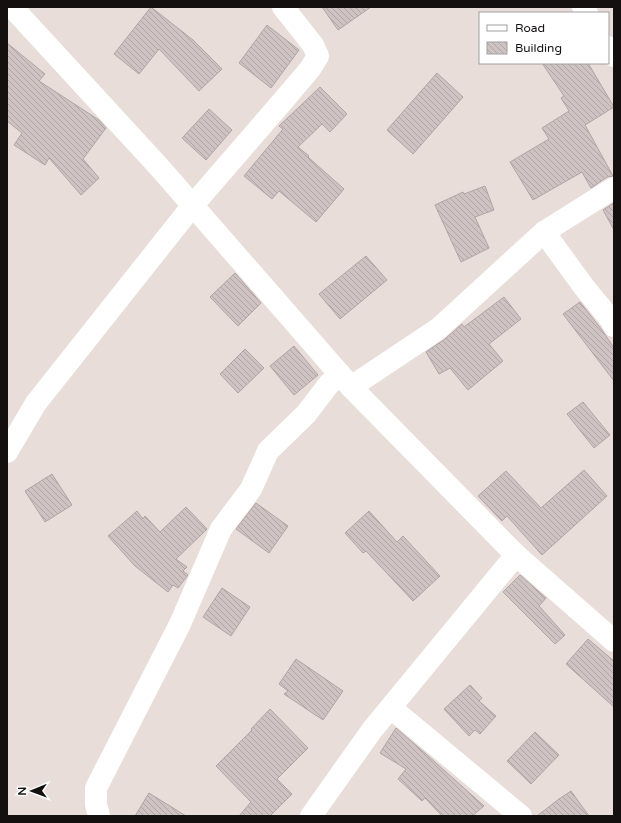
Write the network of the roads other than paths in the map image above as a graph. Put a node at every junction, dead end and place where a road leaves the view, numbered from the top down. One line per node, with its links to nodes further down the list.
1 (12, 7): 4 (street)
2 (283, 7): 4 (street)
3 (614, 188): 5 (street)
4 (193, 205): 7 (street); 8 (street)
5 (544, 232): 6 (street); 7 (street)
6 (614, 326)
7 (346, 380): 9 (street); 12 (street)
8 (7, 452)
9 (516, 555): 10 (street); 11 (street)
10 (614, 641)
11 (391, 708): 13 (street); 14 (street)
12 (99, 816)
13 (312, 816)
14 (521, 816)

